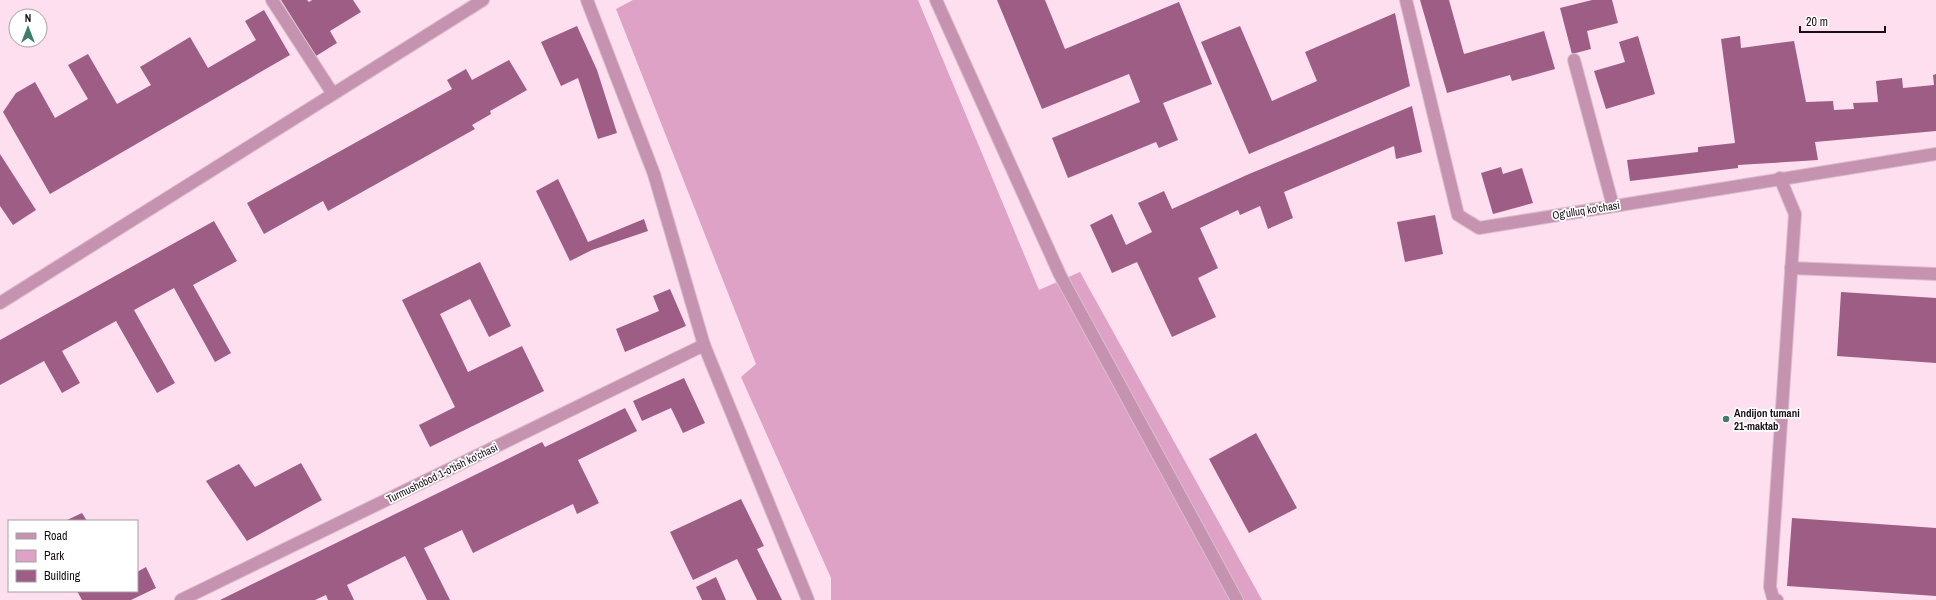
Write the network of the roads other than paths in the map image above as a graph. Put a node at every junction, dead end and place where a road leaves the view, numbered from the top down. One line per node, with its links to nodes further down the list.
1 (272, 0): 7 (street)
2 (483, 0): 7 (street)
3 (587, 0): 14 (street)
4 (936, 0): 17 (street)
5 (1406, 0): 10 (street, Og'ulluq ko'chasi)
6 (1574, 60): 10 (street)
7 (333, 94): 13 (street)
8 (1936, 154): 9 (street, Og'ulluq ko'chasi)
9 (1780, 178): 10 (street, Og'ulluq ko'chasi); 11 (street)
10 (1612, 206)
11 (1791, 268): 12 (street); 18 (street)
12 (1936, 274)
13 (0, 303)
14 (704, 345): 15 (street, Turmushobod 1-o'tish ko'chasi); 16 (street)
15 (181, 600)
16 (808, 600)
17 (1237, 600)
18 (1777, 600)

